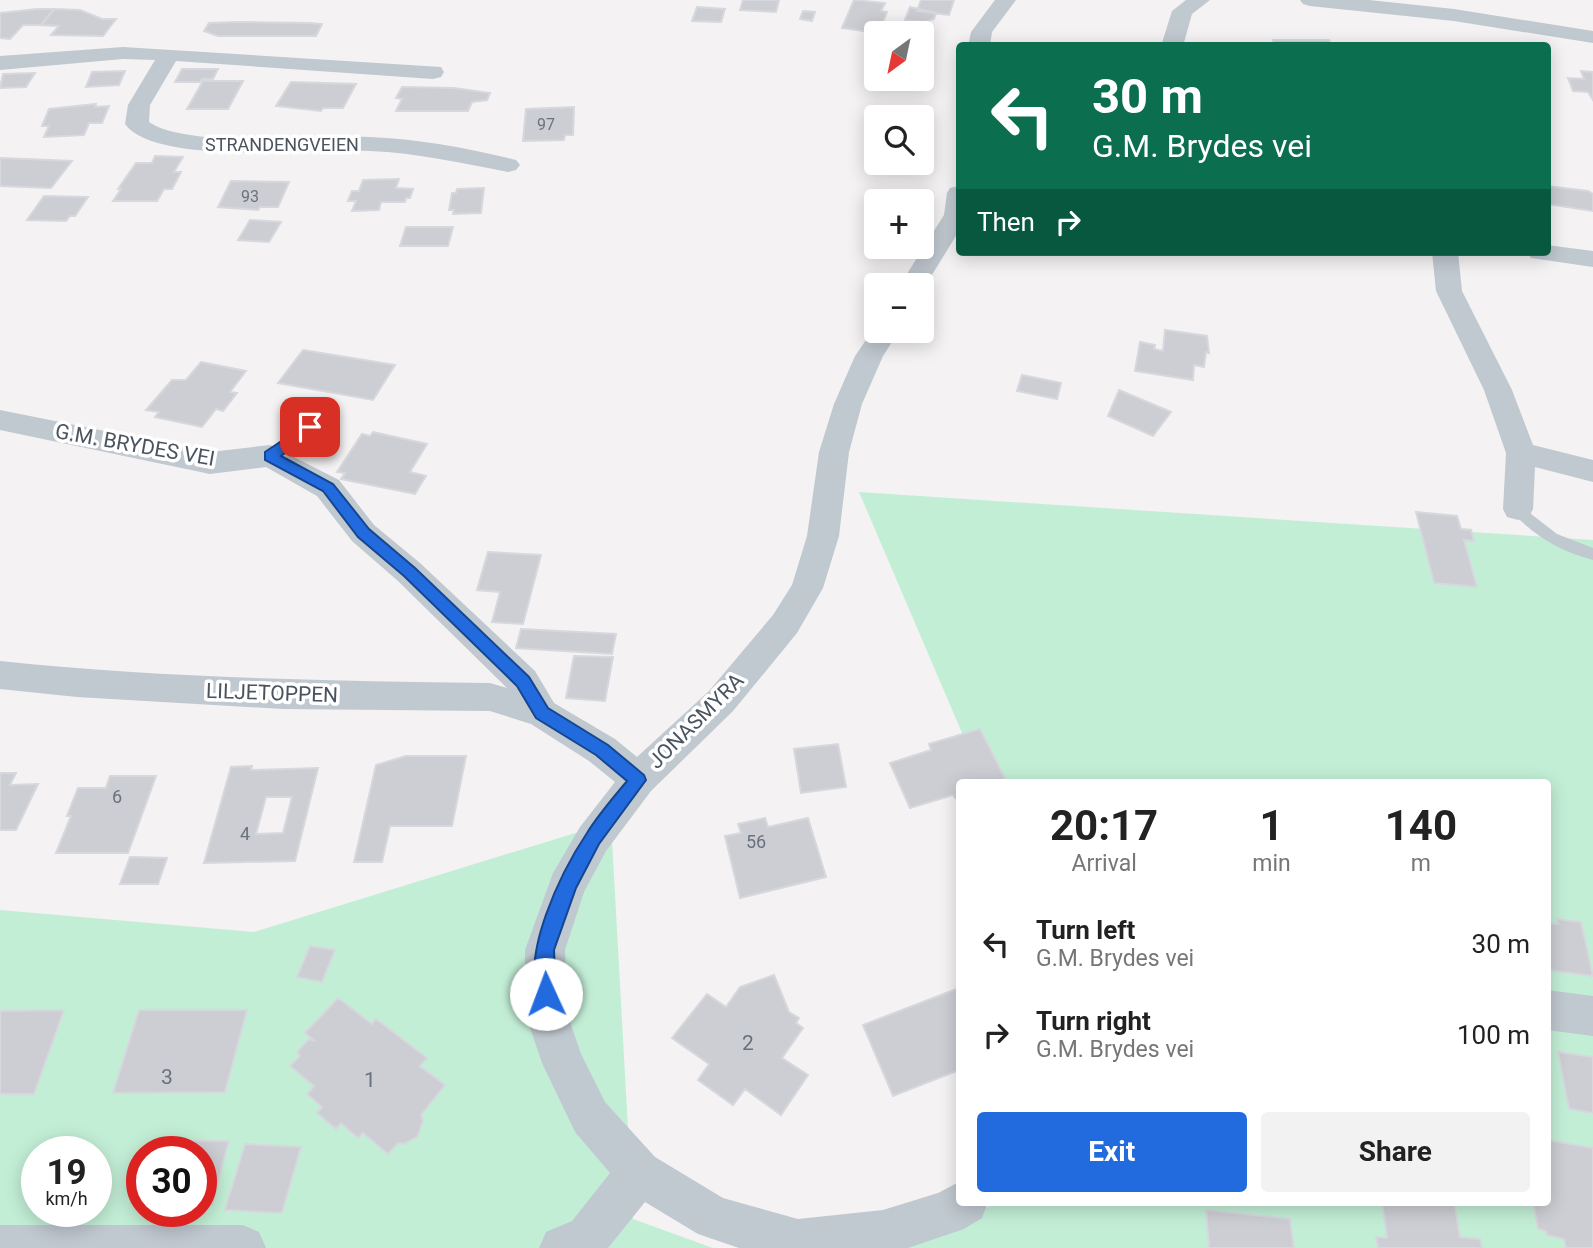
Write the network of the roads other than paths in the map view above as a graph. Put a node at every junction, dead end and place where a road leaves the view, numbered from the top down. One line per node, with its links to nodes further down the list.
1 (1006, 0): 6 (street)
2 (1200, 0): 7 (street)
3 (1310, 0): 4 (street)
4 (1450, 8): 5 (street)
5 (1593, 37)
6 (980, 42)
7 (1173, 42)
8 (169, 54): 9 (street); 10 (street); 11 (street, STRANDENGVEIEN)
9 (0, 63)
10 (433, 72)
11 (508, 165)
12 (956, 211): 16 (street)
13 (1551, 253): 15 (street)
14 (1445, 256): 20 (street)
15 (1593, 259)
16 (920, 273)
17 (877, 343): 27 (street, JONASMYRA)
18 (0, 419): 21 (street, G.M. BRYDES VEI)
19 (310, 427): 21 (lane, G.M. BRYDES VEI)
20 (1521, 453): 22 (street); 23 (street)
21 (270, 456): 26 (street)
22 (1593, 471)
23 (1518, 509): 24 (lane)
24 (1593, 554)
25 (0, 675): 26 (street, LILJETOPPEN)
26 (542, 713): 27 (street)
27 (638, 780): 30 (street, JONASMYRA)
28 (1551, 1011): 29 (street)
29 (1593, 1016)
30 (639, 1173): 31 (street, JONASMYRA); 34 (street)
31 (959, 1206)
32 (0, 1248): 33 (street)
33 (243, 1248)
34 (562, 1248)

